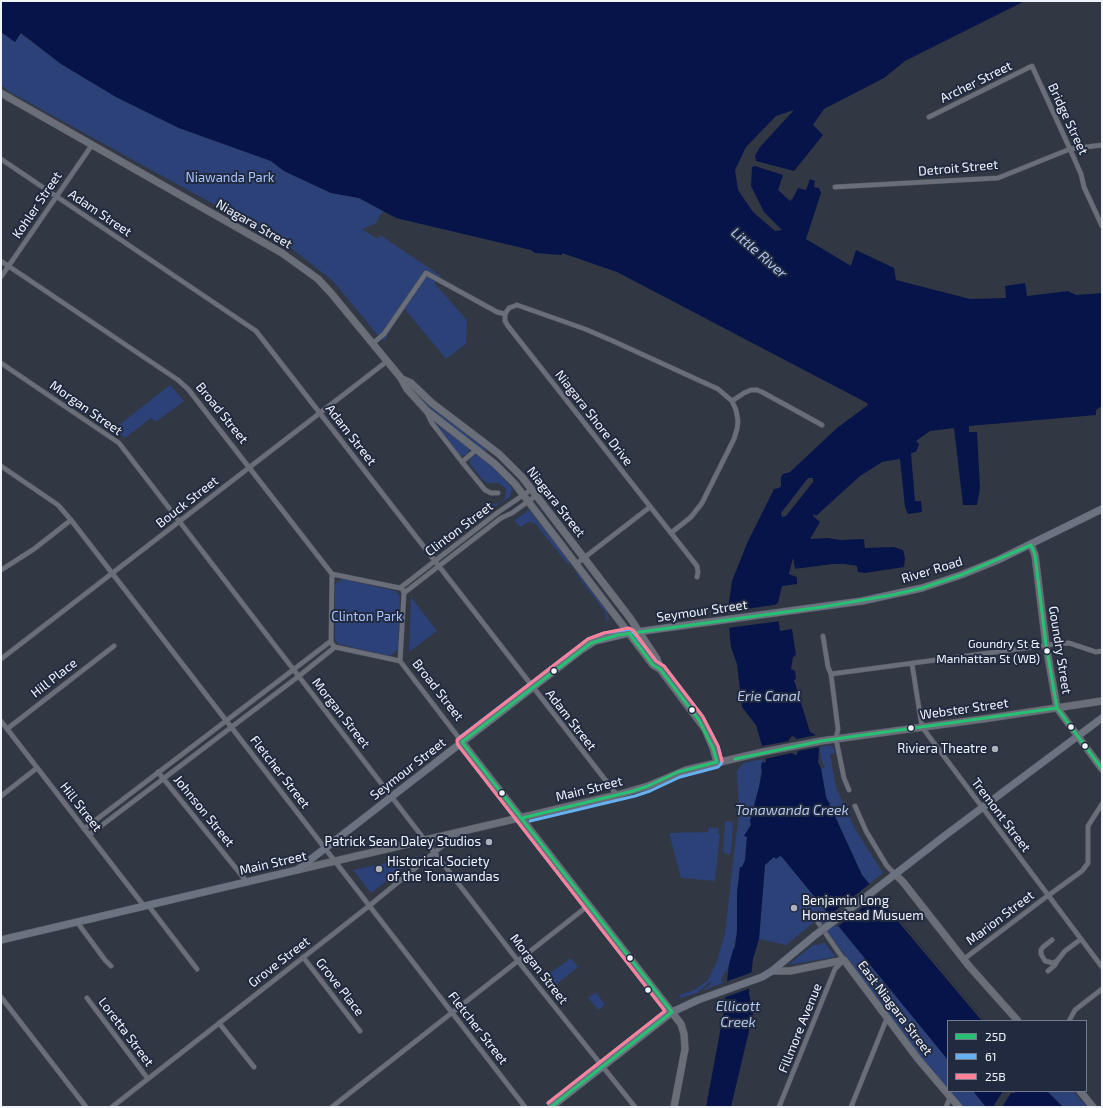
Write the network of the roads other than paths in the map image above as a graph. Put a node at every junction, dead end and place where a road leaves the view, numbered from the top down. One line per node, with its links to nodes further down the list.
1 (1032, 66): 3 (street, Archer Street); 6 (street, Bridge Street)
2 (1, 93): 4 (street, Niagara Street)
3 (929, 117)
4 (92, 145): 9 (street, Kohler Street); 15 (street, Niagara Street)
5 (1102, 145): 6 (street, Detroit Street)
6 (1070, 149): 8 (street, Detroit Street); 10 (street, Bridge Street)
7 (1, 159): 9 (street, Adam Street)
8 (835, 187)
9 (56, 197): 12 (street, Kohler Street); 21 (street, Adam Street)
10 (1102, 226)
11 (1, 261): 12 (street, Broad Street)
12 (8, 266): 13 (street, Kohler Street); 26 (street, Broad Street)
13 (1, 277)
14 (505, 314): 15 (street); 19 (street); 32 (street, Niagara Shore Drive)
15 (372, 344): 16 (street, Niagara Street)
16 (386, 362): 18 (street, Niagara Street); 21 (street, Bouck Street)
17 (1, 363): 35 (street, Morgan Street)
18 (401, 378): 20 (street, Niagara Street); 27 (street, Niagara Street)
19 (732, 401): 22 (street); 36 (street)
20 (427, 412): 23 (street, Niagara Street); 24 (street, Niagara Street)
21 (320, 413): 26 (street, Bouck Street); 39 (street, Adam Street)
22 (822, 425)
23 (477, 449): 24 (street); 29 (street, Niagara Street)
24 (462, 462): 28 (street, Niagara Street)
25 (1, 466): 34 (street, Fletcher Street)
26 (250, 468): 35 (street, Bouck Street); 44 (street, Broad Street)
27 (532, 489): 29 (street, Clinton Street); 30 (street, Niagara Street)
28 (498, 493)
29 (523, 495): 31 (street, Niagara Street); 39 (street, Clinton Street)
30 (537, 495): 31 (street, Clinton Street); 38 (street, Niagara Street)
31 (528, 502): 40 (street, Niagara Street); 41 (street, Clinton Street)
32 (650, 507): 36 (street, Niagara Shore Drive); 38 (street)
33 (1102, 509): 37 (main road, River Road)
34 (71, 520): 42 (street); 43 (street, Fletcher Street)
35 (180, 521): 43 (street, Bouck Street); 60 (street, Morgan Street)
36 (671, 533): 45 (street, Niagara Shore Drive)
37 (1031, 545): 48 (main road, River Road); 53 (street, Goundry Street)
38 (584, 558): 40 (street); 49 (street, Niagara Street)
39 (435, 561): 41 (street, Adam Street); 46 (street, Clinton Street)
40 (576, 564): 50 (street, Niagara Street)
41 (439, 566): 47 (street, Clinton Street); 64 (street, Adam Street)
42 (1, 570)
43 (112, 573): 57 (street, Bouck Street); 71 (street, Fletcher Street)
44 (332, 574): 46 (street); 52 (street)
45 (697, 577)
46 (400, 588): 47 (street)
47 (404, 593): 58 (street)
48 (757, 616): 49 (main road, Seymour Street)
49 (639, 632): 50 (main road, Seymour Street); 61 (street, Niagara Street)
50 (629, 633): 61 (street, Niagara Street); 64 (main road, Seymour Street)
51 (823, 636): 62 (street)
52 (331, 641): 55 (street); 60 (street)
53 (1046, 645): 56 (street); 59 (street); 68 (street, Goundry Street)
54 (114, 646): 74 (street, Hill Place)
55 (335, 647): 58 (street); 63 (street)
56 (1102, 651)
57 (1, 659)
58 (400, 661): 77 (street, Broad Street)
59 (912, 664): 62 (street); 73 (street, Tremont Street)
60 (294, 669): 63 (street, Morgan Street); 65 (street)
61 (660, 669): 81 (street, Niagara Street)
62 (831, 674): 76 (street)
63 (299, 676): 66 (street); 89 (street, Morgan Street)
64 (533, 688): 77 (main road, Seymour Street); 87 (street, Adam Street)
65 (260, 695): 66 (street); 71 (street)
66 (265, 701): 72 (street)
67 (1102, 701): 68 (street, Webster Street)
68 (1057, 708): 73 (street, Webster Street); 75 (street, Goundry Street)
69 (1102, 718): 75 (main road)
70 (1, 721): 74 (street, Hill Street)
71 (226, 721): 72 (street, Fletcher Street); 78 (street)
72 (231, 727): 80 (street); 100 (street, Fletcher Street)
73 (922, 727): 76 (street, Webster Street); 94 (street, Tremont Street)
74 (7, 729): 82 (street, Hill Street)
75 (1077, 737): 83 (street, Goundry Street); 94 (main road)
76 (836, 739): 79 (street, Webster Street); 86 (street)
77 (462, 742): 89 (main road, Seymour Street); 95 (street, Broad Street)
78 (193, 746): 80 (street); 84 (street)
79 (782, 748): 81 (street, Main Street)
80 (198, 752): 85 (street)
81 (717, 762): 87 (street, Main Street)
82 (37, 768): 88 (street); 96 (street, Hill Street)
83 (1102, 769)
84 (158, 772): 85 (street, Johnson Street); 90 (street)
85 (163, 778): 93 (street); 105 (street, Johnson Street)
86 (849, 790)
87 (617, 795): 95 (street, Main Street)
88 (1, 796)
89 (392, 796): 99 (street, Morgan Street); 100 (main road, Seymour Street)
90 (120, 802): 93 (street); 96 (street)
91 (1102, 804): 106 (street, Marion Street)
92 (856, 806): 104 (street)
93 (125, 808): 98 (street)
94 (982, 808): 104 (main road); 106 (street, Tremont Street)
95 (522, 818): 97 (street, Main Street); 107 (street, Broad Street)
96 (84, 829): 98 (street, Hill Street)
97 (458, 833): 99 (street, Main Street); 101 (street, Grove Street)
98 (89, 835): 108 (street, Hill Street)
99 (426, 841): 101 (street, Morgan Street); 102 (street, Main Street)
100 (325, 848): 102 (street, Fletcher Street); 103 (main road, Seymour Street)
101 (435, 852): 109 (street, Grove Street); 118 (street, Morgan Street)
102 (336, 862): 103 (street, Main Street); 109 (street, Fletcher Street)
103 (297, 870): 105 (main road, Main Street)
104 (895, 874): 116 (street); 124 (main road, bridge)
105 (247, 882): 108 (main road, Main Street)
106 (1048, 895): 112 (street, Tremont Street); 116 (street, Marion Street)
107 (589, 905): 118 (street); 128 (street, Broad Street)
108 (146, 906): 111 (main road, Main Street); 122 (street, Hill Street)
109 (369, 906): 115 (street, Grove Street); 129 (street, Fletcher Street)
110 (817, 921): 117 (street, East Niagara Street)
111 (77, 922): 113 (main road, Main Street); 120 (street)
112 (1081, 939): 119 (street); 121 (street, Tremont Street)
113 (1, 940)
114 (1052, 940): 119 (street)
115 (303, 957): 133 (street, Grove Street); 134 (street, Grove Place)
116 (964, 959): 131 (street)
117 (844, 960): 124 (street, East Niagara Street); 130 (street, East Niagara Street); 147 (street, Fillmore Avenue)
118 (518, 961): 129 (street); 135 (street, Morgan Street)
119 (1057, 961): 123 (street)
120 (111, 966)
121 (1102, 967)
122 (197, 969)
123 (1048, 970)
124 (772, 971): 128 (main road)
125 (1102, 989): 132 (street)
126 (1, 997): 140 (street)
127 (87, 998): 137 (street, Loretta Street)
128 (672, 1012): 135 (main road); 146 (street, Broad Street)
129 (452, 1013): 142 (street); 143 (street, Fletcher Street)
130 (887, 1018): 139 (street, East Niagara Street); 148 (street)
131 (1017, 1020)
132 (1070, 1020)
133 (219, 1023): 136 (street); 137 (street, Grove Street)
134 (360, 1031)
135 (603, 1066): 144 (main road); 145 (street, Morgan Street)
136 (254, 1067)
137 (148, 1079): 141 (street, Grove Street)
138 (1081, 1092): 151 (street)
139 (950, 1098): 149 (street); 150 (street, East Niagara Street)
140 (86, 1107)
141 (112, 1107)
142 (332, 1107)
143 (525, 1107)
144 (551, 1107)
145 (635, 1107)
146 (674, 1107)
147 (779, 1107)
148 (851, 1107)
149 (946, 1107)
150 (959, 1107)
151 (1093, 1107)

